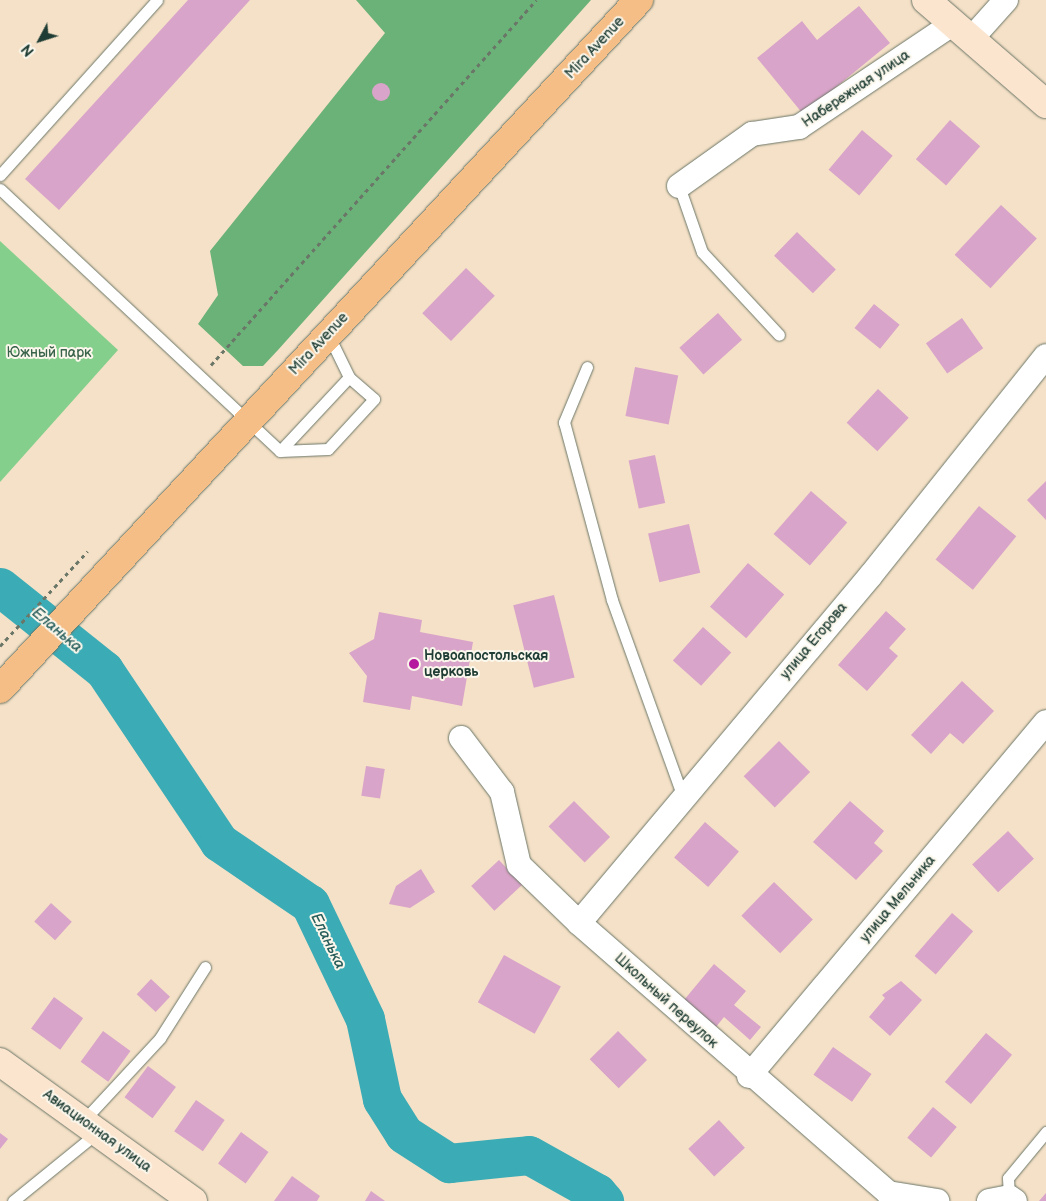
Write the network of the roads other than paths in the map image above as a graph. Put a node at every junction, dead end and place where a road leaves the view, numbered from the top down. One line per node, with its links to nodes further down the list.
1 (157, 0): 7 (lane)
2 (639, 0): 10 (main road, Mira Avenue)
3 (926, 0): 5 (street)
4 (1006, 0): 5 (street, Набережная улица)
5 (962, 31): 6 (street); 8 (street, Набережная улица)
6 (1046, 104)
7 (0, 175)
8 (679, 186): 11 (lane)
9 (0, 189): 15 (lane)
10 (328, 334): 14 (lane); 15 (main road, Mira Avenue)
11 (778, 335)
12 (1046, 356): 20 (street, улица Егорова)
13 (587, 367): 20 (lane)
14 (349, 377): 16 (lane); 16 (lane)
15 (246, 422): 16 (lane); 17 (main road, Mira Avenue)
16 (280, 451)
17 (0, 689)
18 (1046, 722): 24 (street, улица Мельника)
19 (461, 738): 21 (street, Школьный переулок)
20 (683, 798): 21 (street, улица Егорова)
21 (579, 923): 24 (street, Школьный переулок)
22 (205, 967): 25 (lane)
23 (0, 1062): 25 (street, Авиационная улица)
24 (749, 1076): 30 (street, Школьный переулок)
25 (91, 1126): 28 (lane); 29 (street, Авиационная улица)
26 (1046, 1132): 27 (lane)
27 (1004, 1200)
28 (14, 1201)
29 (193, 1201)
30 (937, 1201)

